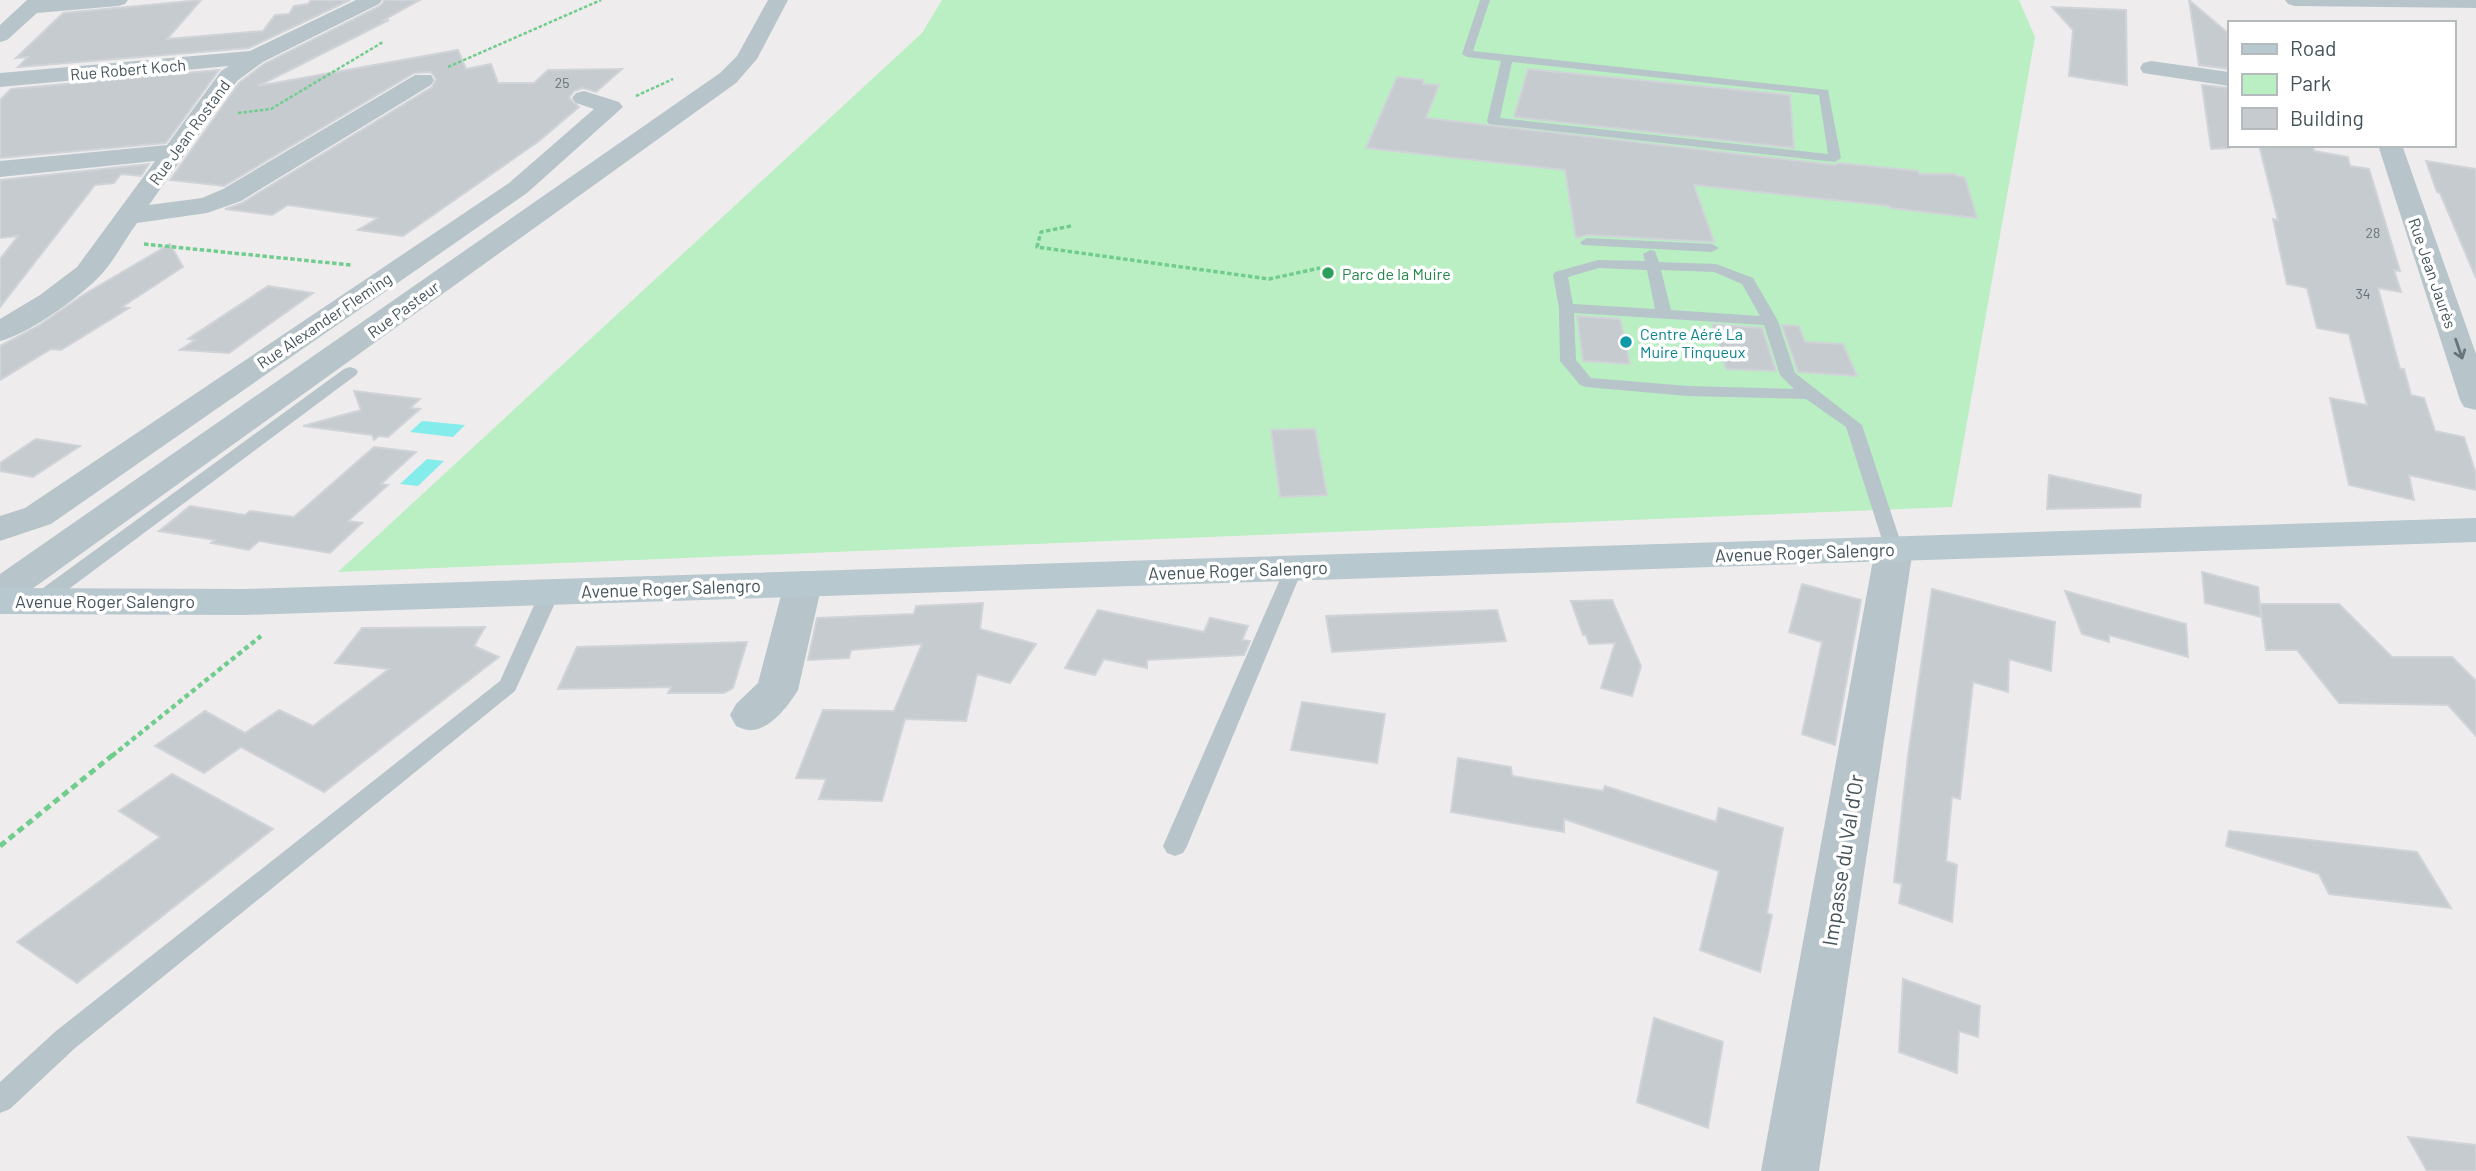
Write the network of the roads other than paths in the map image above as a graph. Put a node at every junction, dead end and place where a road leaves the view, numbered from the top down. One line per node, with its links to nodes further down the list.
1 (118, 0): 8 (street)
2 (372, 0): 11 (street, Rue Jean Rostand)
3 (778, 0): 33 (street, Rue Pasteur)
4 (1485, 0): 12 (lane)
5 (2295, 0): 6 (street)
6 (2341, 1): 7 (street); 9 (street)
7 (2476, 2)
8 (35, 4): 10 (street)
9 (2347, 21)
10 (0, 36)
11 (256, 57): 15 (street, Rue Robert Koch); 19 (street, Rue Jean Rostand)
12 (1507, 59): 12 (lane)
13 (2151, 68): 14 (street)
14 (2228, 79)
15 (0, 80)
16 (423, 80): 21 (street, Rue Jean Rostand)
17 (584, 98): 34 (street, Rue Alexander Fleming)
18 (2391, 147): 32 (street, Rue Jean Jaurès, one-way to 32)
19 (174, 152): 20 (street); 21 (street, Rue Jean Rostand)
20 (0, 169)
21 (128, 216): 29 (street, Rue Jean Rostand)
22 (1650, 245): 23 (lane); 24 (lane); 25 (lane)
23 (1598, 264): 24 (lane); 26 (lane)
24 (1651, 266): 25 (lane); 27 (lane)
25 (1716, 268): 28 (lane)
26 (1566, 307): 27 (lane); 31 (lane)
27 (1664, 314): 28 (lane)
28 (1770, 321): 31 (lane)
29 (0, 332)
30 (350, 372): 33 (lane, Rue Pasteur)
31 (1810, 394): 36 (lane)
32 (2476, 400)
33 (289, 403): 40 (street, Rue Pasteur); 42 (lane, Rue Pasteur)
34 (0, 529)
35 (2476, 530): 36 (street, Avenue Roger Salengro)
36 (1894, 549): 37 (street, Avenue Roger Salengro); 46 (street, Impasse du Val d'Or)
37 (1294, 568): 38 (street, Avenue Roger Salengro); 44 (lane)
38 (803, 584): 39 (street, Avenue Roger Salengro); 43 (street)
39 (550, 592): 42 (street, Avenue Roger Salengro); 45 (lane)
40 (0, 593)
41 (0, 601): 42 (street, Avenue Roger Salengro)
42 (39, 601)
43 (751, 715)
44 (1175, 846)
45 (0, 1100)
46 (1790, 1171)

